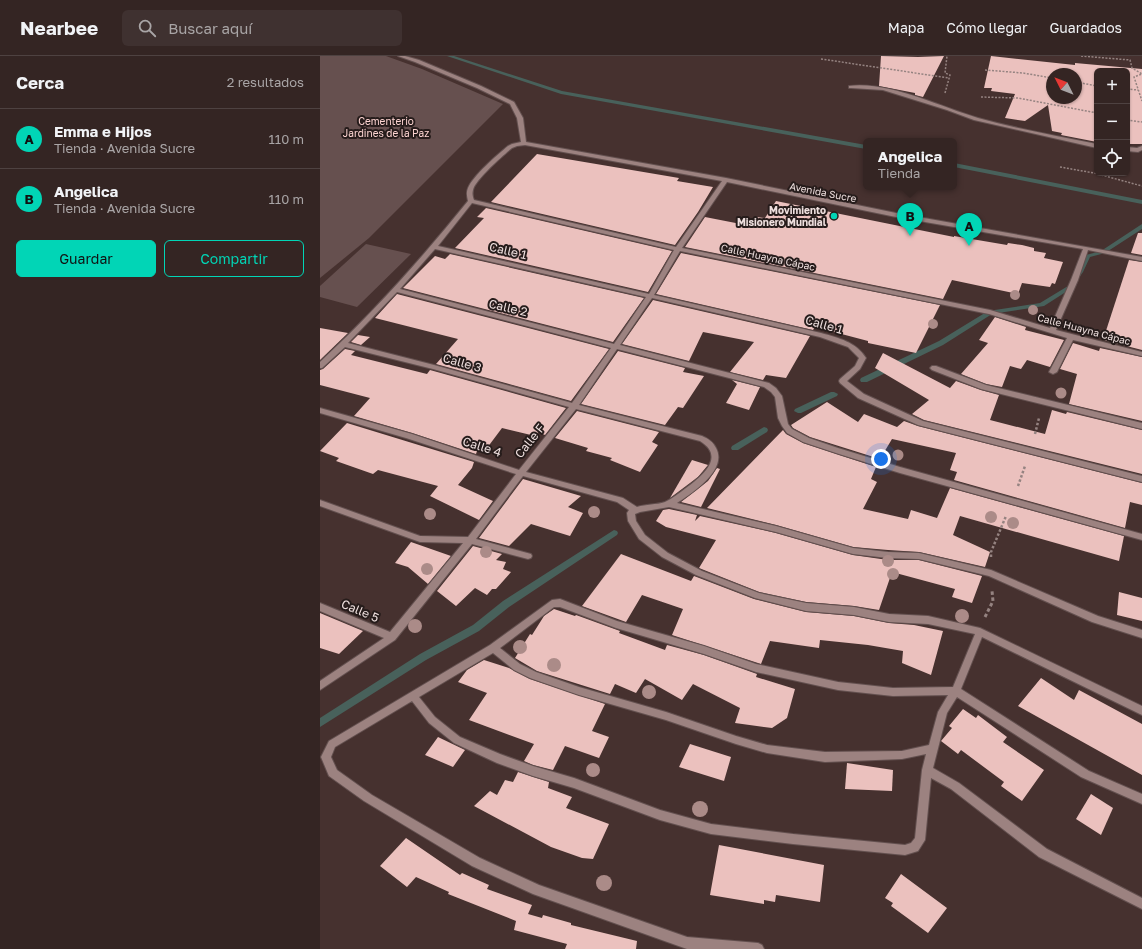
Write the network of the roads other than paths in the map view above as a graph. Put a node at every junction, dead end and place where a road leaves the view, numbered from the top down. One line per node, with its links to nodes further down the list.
1 (400, 56): 3 (street)
2 (851, 87): 4 (street)
3 (524, 144): 7 (street, Avenida Sucre); 8 (street)
4 (1094, 145)
5 (1142, 148): 6 (street)
6 (1130, 149)
7 (726, 180): 10 (street, Avenida Sucre); 11 (street, Calle F)
8 (471, 201): 9 (street); 11 (street, Calle Huayna Cápac)
9 (435, 247): 13 (street); 14 (street, Calle 1)
10 (1086, 248): 12 (street, Avenida Sucre); 15 (street)
11 (678, 249): 14 (street, Calle F); 15 (street, Calle Huayna Cápac)
12 (1142, 259)
13 (395, 290): 17 (street); 18 (street, Calle 2)
14 (651, 295): 18 (street, Calle F); 27 (street, Calle 1)
15 (1052, 332): 16 (street, Calle Huayna Cápac)
16 (1071, 337): 19 (street, Calle Huayna Cápac); 22 (street)
17 (343, 344): 20 (street); 23 (street, Calle 3)
18 (616, 346): 23 (street, Calle F); 31 (street, Calle 2)
19 (1142, 354)
20 (320, 366)
21 (934, 368): 25 (street)
22 (1053, 372)
23 (574, 406): 26 (street, Calle F); 29 (street, Calle 3)
24 (320, 410): 26 (street, Calle 4)
25 (1142, 426)
26 (521, 472): 30 (street, Calle 4); 32 (street, Calle F)
27 (1142, 479)
28 (320, 503): 32 (street)
29 (669, 504): 30 (street); 36 (street)
30 (635, 510): 35 (street)
31 (1142, 537)
32 (469, 540): 33 (street); 37 (street, Calle F)
33 (528, 556)
34 (320, 607): 37 (street, Calle 5)
35 (980, 632): 40 (street); 42 (street)
36 (1142, 634)
37 (392, 637): 39 (street, Calle F)
38 (493, 648): 40 (street); 41 (street); 43 (street)
39 (320, 686)
40 (956, 691): 43 (street); 45 (street)
41 (413, 696): 44 (street); 47 (street)
42 (1142, 711)
43 (932, 749): 44 (street)
44 (927, 770): 46 (street)
45 (1142, 799)
46 (1142, 904)
47 (758, 949)

